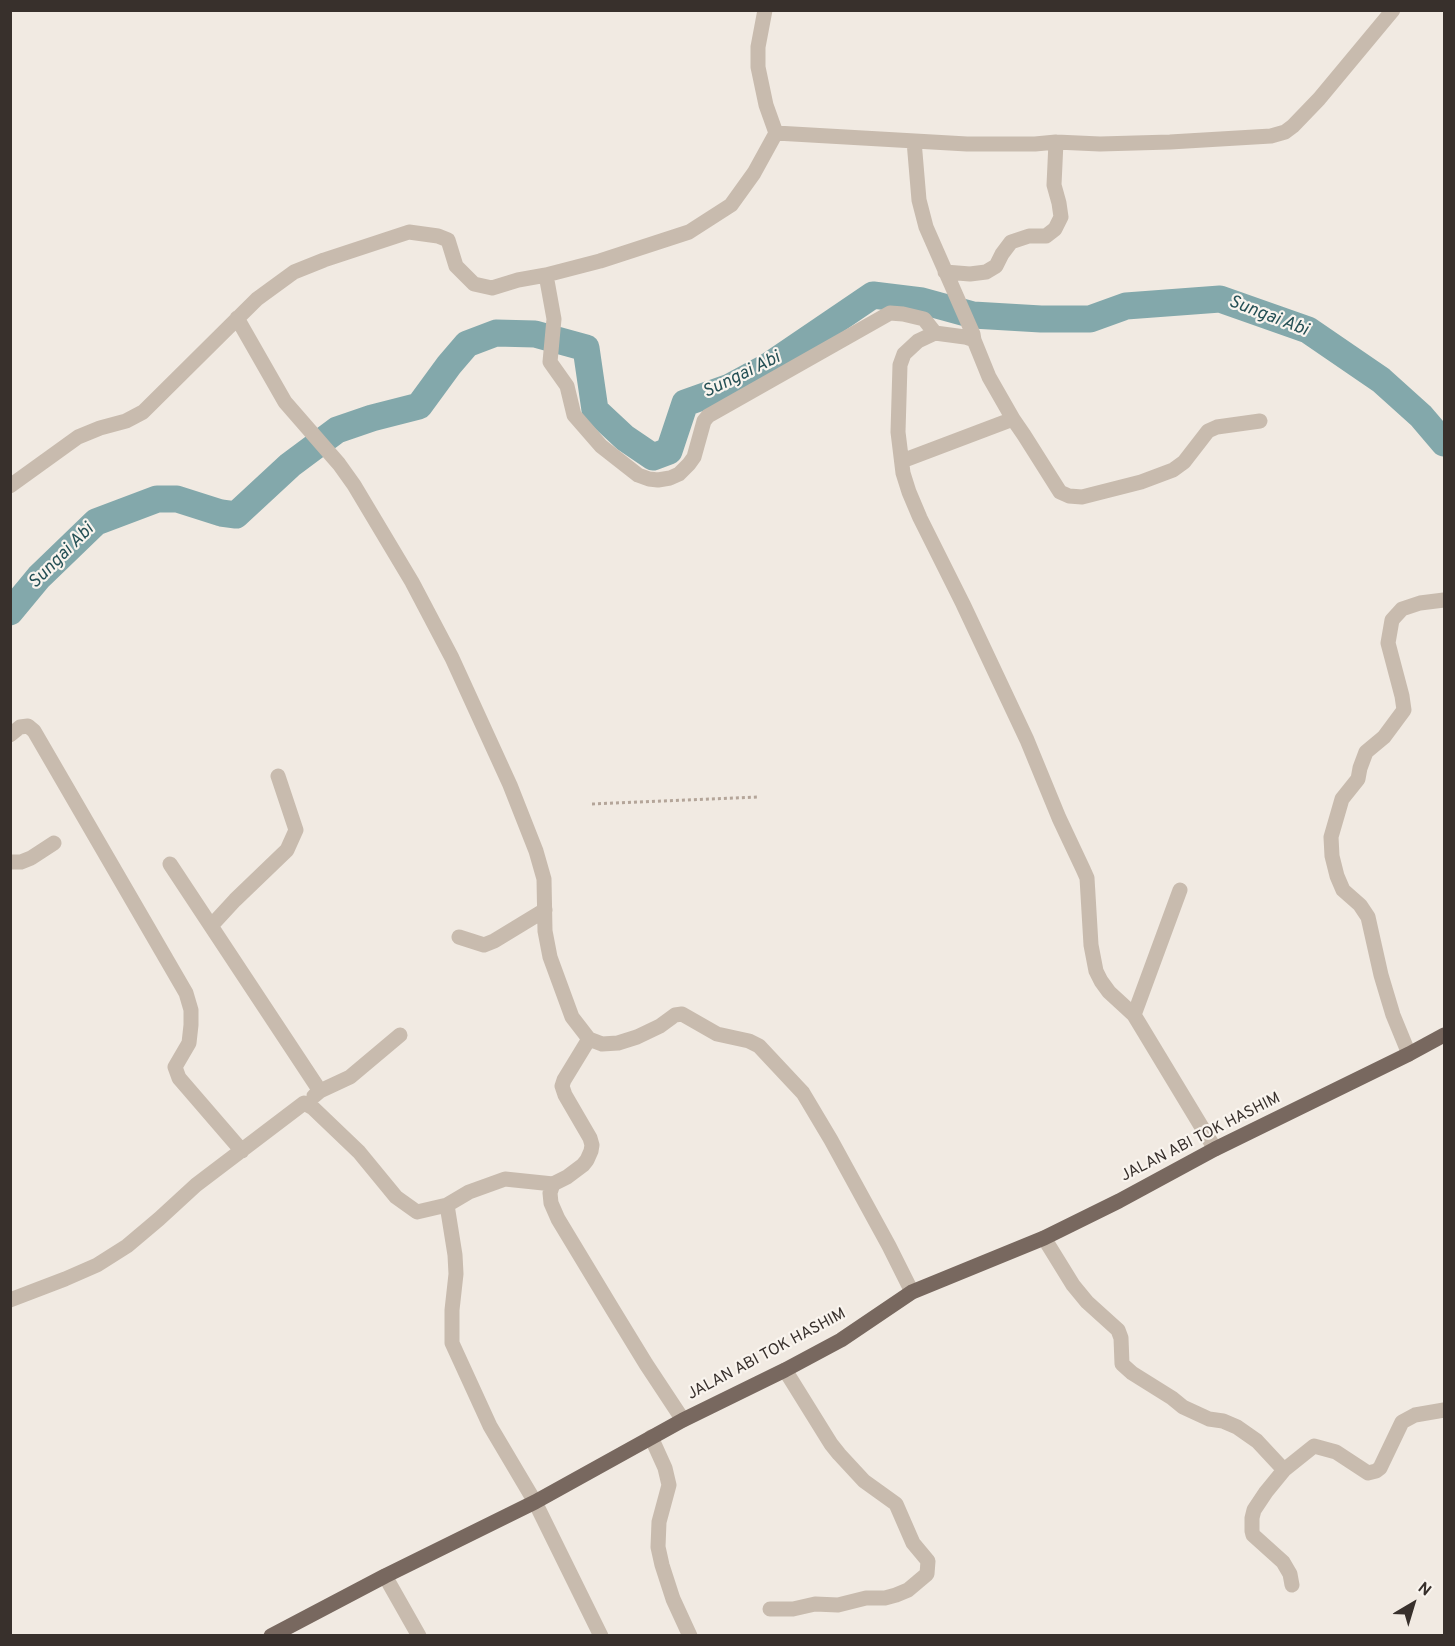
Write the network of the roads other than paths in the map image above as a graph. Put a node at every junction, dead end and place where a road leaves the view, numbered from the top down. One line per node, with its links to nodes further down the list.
1 (765, 10): 3 (street)
2 (1393, 10): 5 (street)
3 (776, 134): 4 (street); 7 (street)
4 (914, 141): 5 (street); 6 (street)
5 (1056, 142): 6 (street)
6 (945, 272): 10 (street)
7 (546, 275): 8 (street); 9 (street)
8 (237, 318): 14 (street); 22 (street)
9 (935, 333): 10 (street); 13 (street)
10 (974, 340): 11 (street)
11 (1013, 419): 12 (street); 13 (street)
12 (1260, 421)
13 (902, 461): 25 (street)
14 (10, 486)
15 (1444, 600): 29 (street)
16 (10, 735): 33 (street)
17 (278, 776): 23 (street)
18 (54, 843): 19 (street)
19 (10, 862)
20 (170, 864): 23 (street)
21 (1180, 890): 25 (street)
22 (545, 910): 24 (street); 28 (street)
23 (211, 926): 30 (street)
24 (459, 937)
25 (1134, 1015): 32 (street)
26 (400, 1035): 30 (street)
27 (1444, 1035): 29 (main road, JALAN ABI TOK HASHIM)
28 (590, 1039): 34 (street); 37 (street)
29 (1409, 1054): 32 (main road, JALAN ABI TOK HASHIM)
30 (320, 1091): 31 (street)
31 (304, 1103): 33 (street); 35 (street)
32 (1215, 1149): 36 (main road, JALAN ABI TOK HASHIM)
33 (242, 1151): 38 (street)
34 (553, 1184): 35 (street); 41 (street)
35 (447, 1205): 44 (street)
36 (1044, 1238): 37 (main road, JALAN ABI TOK HASHIM); 43 (street)
37 (912, 1292): 39 (main road, JALAN ABI TOK HASHIM)
38 (10, 1300)
39 (784, 1370): 41 (main road, JALAN ABI TOK HASHIM); 47 (street)
40 (1444, 1410): 43 (street)
41 (683, 1420): 42 (main road, JALAN ABI TOK HASHIM)
42 (651, 1437): 44 (main road, JALAN ABI TOK HASHIM); 51 (street)
43 (1284, 1470): 46 (street)
44 (535, 1502): 45 (main road, JALAN ABI TOK HASHIM); 50 (street)
45 (385, 1576): 48 (main road, JALAN ABI TOK HASHIM); 49 (street)
46 (1292, 1585)
47 (770, 1609)
48 (271, 1635)
49 (418, 1635)
50 (601, 1635)
51 (690, 1635)

